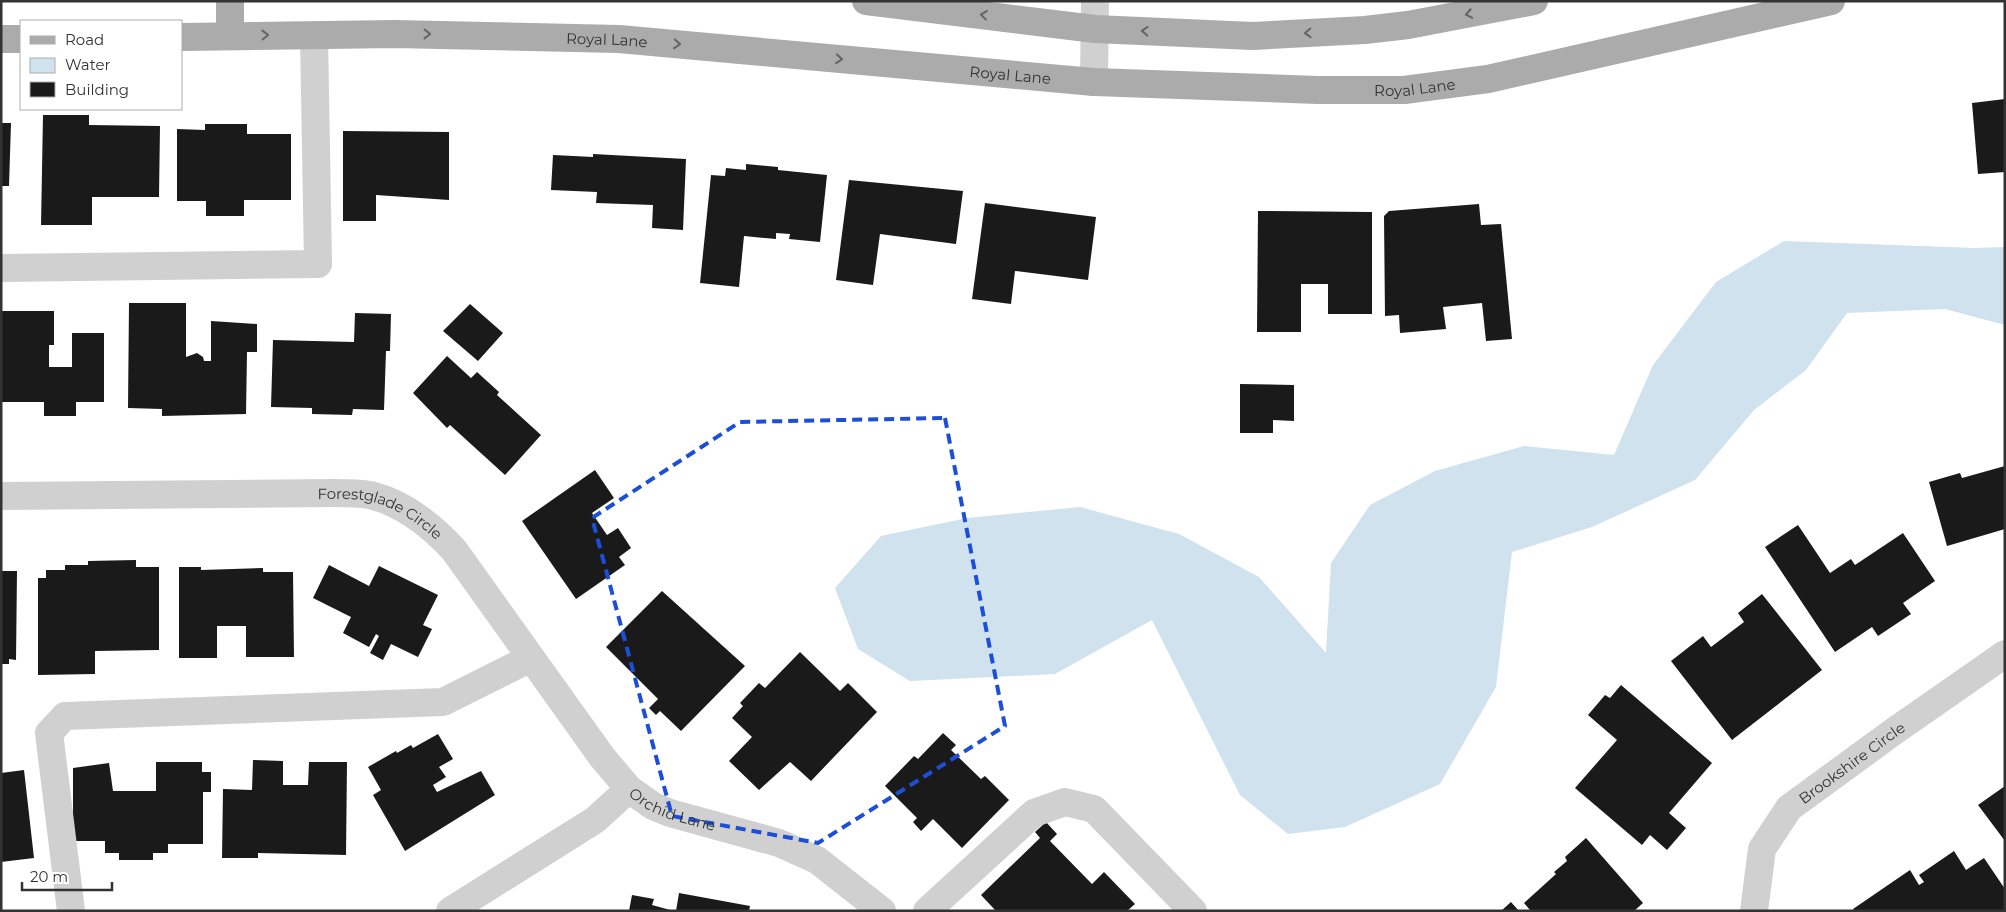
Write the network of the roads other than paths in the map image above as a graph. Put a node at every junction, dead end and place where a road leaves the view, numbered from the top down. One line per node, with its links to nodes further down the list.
1 (230, 1): 8 (main road)
2 (866, 1): 6 (main road, one-way to 2)
3 (1095, 1): 6 (street)
4 (1534, 1): 6 (main road, one-way to 6)
5 (1831, 1): 12 (main road, Royal Lane)
6 (1095, 28): 12 (street)
7 (314, 34): 8 (main road, Royal Lane, one-way to 7); 12 (main road, Royal Lane, one-way to 12); 13 (street)
8 (230, 36): 9 (main road, Royal Lane)
9 (182, 37)
10 (1, 39): 11 (main road)
11 (20, 39)
12 (1094, 82)
13 (1, 268)
14 (1, 496): 16 (street, Forestglade Circle)
15 (2005, 654): 23 (street, Brookshire Circle)
16 (531, 658): 17 (street, Forestglade Circle); 18 (street)
17 (629, 789): 19 (street, Orchid Lane); 20 (street, Orchid Lane)
18 (71, 911)
19 (450, 911)
20 (882, 911)
21 (927, 911): 22 (street)
22 (1193, 911)
23 (1754, 911)

